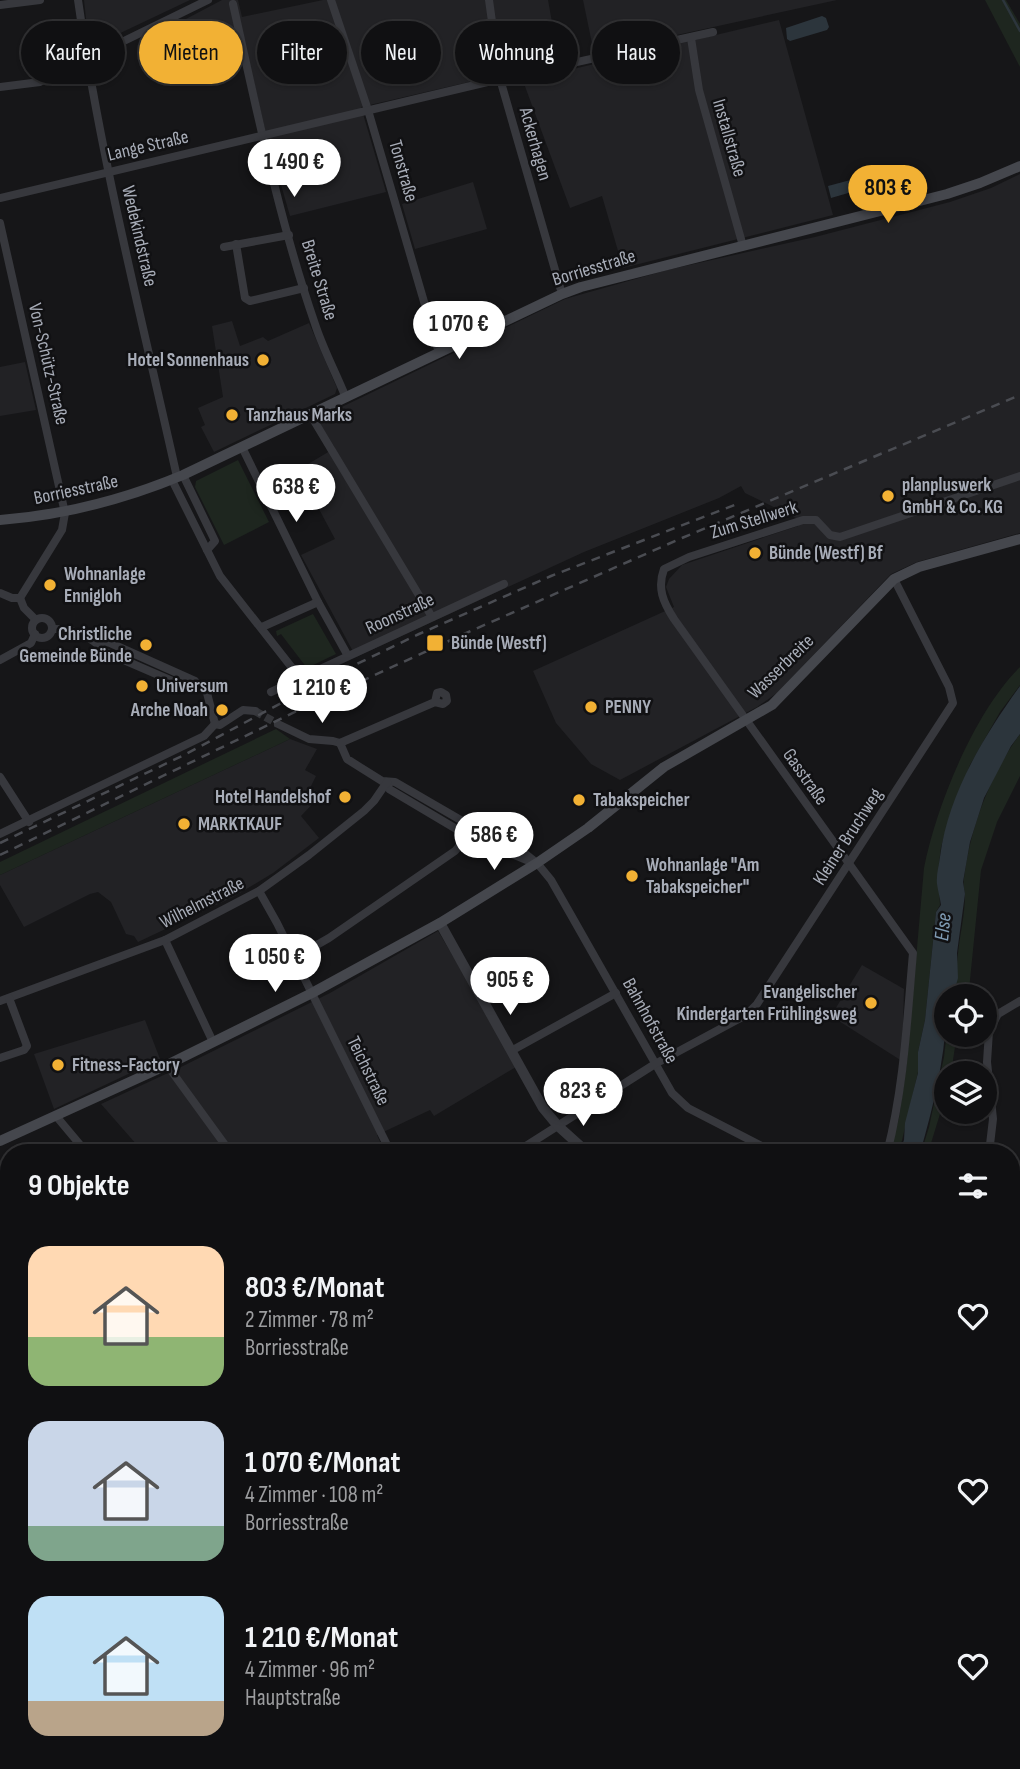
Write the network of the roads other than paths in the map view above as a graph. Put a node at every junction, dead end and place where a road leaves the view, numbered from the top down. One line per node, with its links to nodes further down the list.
1 (40, 0): 7 (street)
2 (78, 0): 8 (street, Wedekindstraße)
3 (208, 0): 12 (street)
4 (331, 0): 19 (street, Tonstraße)
5 (489, 0): 9 (street, Ackerhagen)
6 (233, 4): 20 (street, Breite Straße)
7 (0, 5)
8 (81, 21)
9 (492, 21)
10 (713, 32): 11 (street, Lange Straße)
11 (691, 38): 13 (street, Lange Straße); 27 (street, Installstraße)
12 (125, 40)
13 (578, 62)
14 (24, 84): 18 (street)
15 (91, 84): 22 (street, Wedekindstraße)
16 (479, 84): 19 (street, Lange Straße)
17 (501, 84): 30 (street, Ackerhagen)
18 (0, 87)
19 (368, 110): 20 (street, Lange Straße); 31 (street, Tonstraße)
20 (262, 136): 22 (street, Lange Straße); 25 (street, Breite Straße)
21 (1020, 166): 27 (main road, Borriesstraße)
22 (109, 172): 23 (street, Lange Straße); 36 (street, Wedekindstraße)
23 (0, 198)
24 (0, 223): 37 (street, Von-Schütz-Straße)
25 (289, 235): 26 (street); 29 (street, Breite Straße)
26 (236, 244): 28 (street); 29 (street)
27 (743, 246): 30 (main road, Borriesstraße)
28 (224, 247)
29 (304, 288): 32 (street, Breite Straße)
30 (562, 294): 31 (main road, Borriesstraße)
31 (439, 353): 32 (main road, Borriesstraße)
32 (346, 398): 33 (main road, Borriesstraße)
33 (310, 414): 34 (main road, Borriesstraße); 45 (street)
34 (242, 447): 36 (main road, Borriesstraße); 44 (street)
35 (1020, 476): 56 (street, Zum Stellwerk)
36 (177, 477): 37 (main road, Borriesstraße); 47 (street, Wedekindstraße)
37 (65, 513): 38 (main road, Borriesstraße); 43 (street)
38 (0, 520)
39 (1020, 539): 40 (main road, Wasserbreite)
40 (894, 579): 56 (main road, Wasserbreite); 66 (street, Kleiner Bruchweg)
41 (504, 583): 45 (street, Roonstraße)
42 (0, 593): 43 (street)
43 (20, 598): 46 (street)
44 (318, 602): 47 (street); 50 (street)
45 (432, 617): 50 (street, Roonstraße)
46 (36, 620): 48 (street); 49 (street)
47 (262, 627): 52 (street)
48 (52, 629): 49 (street); 57 (street)
49 (35, 634): 51 (street)
50 (348, 656): 52 (street, Roonstraße)
51 (0, 660)
52 (300, 678): 53 (street, Roonstraße)
53 (271, 692)
54 (435, 702): 59 (street)
55 (256, 711): 57 (street)
56 (747, 720): 65 (main road, Wasserbreite); 66 (street, Gasstraße)
57 (215, 724): 62 (street)
58 (278, 724): 59 (street)
59 (340, 743): 61 (street, Bahnhofstraße)
60 (0, 777): 62 (street)
61 (387, 782): 64 (street, Bahnhofstraße); 65 (street, Bahnhofstraße); 67 (street, Wilhelmstraße)
62 (29, 822): 63 (street)
63 (0, 834)
64 (468, 836): 65 (street, Bahnhofstraße); 70 (street)
65 (537, 863): 68 (main road, Wasserbreite); 72 (street, Bahnhofstraße)
66 (849, 864): 78 (street, Kleiner Bruchweg); 89 (street, Gasstraße)
67 (259, 891): 69 (street, Wilhelmstraße); 70 (street, Teichstraße)
68 (440, 923): 71 (main road, Wasserbreite); 76 (street)
69 (165, 940): 73 (street, Wilhelmstraße); 75 (street)
70 (294, 958): 71 (street, Teichstraße)
71 (312, 993): 75 (main road, Wasserbreite); 85 (street, Teichstraße)
72 (616, 993): 76 (street); 78 (street, Bahnhofstraße)
73 (5, 1000): 77 (street)
74 (1020, 1001): 90 (street)
75 (214, 1042): 79 (main road, Wasserbreite)
76 (511, 1051): 81 (street)
77 (0, 1058)
78 (655, 1064): 81 (street, Kleiner Bruchweg); 88 (street, Bahnhofstraße)
79 (167, 1065): 80 (main road, Wasserbreite); 84 (street)
80 (56, 1116): 82 (main road, Wasserbreite); 83 (street)
81 (558, 1126): 86 (street, Kleiner Bruchweg); 87 (street)
82 (0, 1141)
83 (79, 1144)
84 (224, 1144)
85 (387, 1144)
86 (529, 1144)
87 (578, 1144)
88 (758, 1144)
89 (889, 1144)
90 (990, 1144)

